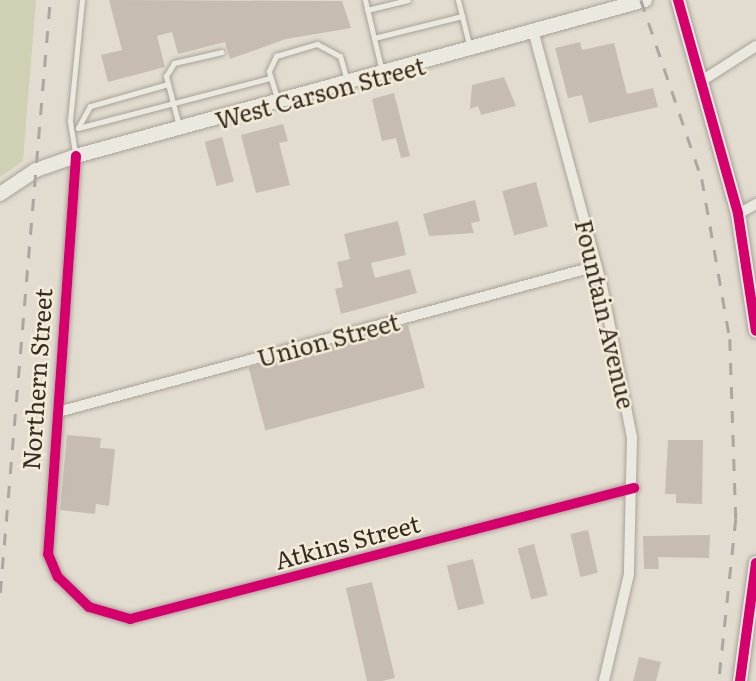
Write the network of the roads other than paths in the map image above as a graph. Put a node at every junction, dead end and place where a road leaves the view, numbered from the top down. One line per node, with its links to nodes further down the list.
1 (82, 0): 23 (lane)
2 (365, 0): 7 (lane)
3 (408, 0): 7 (lane)
4 (458, 0): 8 (lane)
5 (645, 0): 9 (street, West Carson Street)
6 (678, 0): 16 (street)
7 (367, 10): 10 (lane)
8 (462, 16): 10 (lane); 12 (lane)
9 (534, 34): 12 (street, West Carson Street); 29 (street, Fountain Avenue)
10 (374, 38): 14 (lane)
11 (756, 46): 16 (street)
12 (471, 51): 14 (street, West Carson Street)
13 (222, 52): 17 (lane)
14 (382, 75): 18 (street, West Carson Street)
15 (270, 78): 18 (lane); 19 (lane); 20 (lane)
16 (703, 80): 27 (street)
17 (168, 84): 20 (lane); 21 (lane)
18 (348, 84): 19 (street, West Carson Street)
19 (278, 103): 22 (street, West Carson Street)
20 (173, 104): 21 (lane); 22 (lane)
21 (78, 128): 23 (lane)
22 (180, 129): 24 (street, West Carson Street)
23 (70, 130): 24 (lane)
24 (76, 156): 25 (street, West Carson Street); 31 (street, Northern Street)
25 (0, 194)
26 (756, 204): 27 (street)
27 (738, 214): 28 (street)
28 (752, 261): 30 (street)
29 (597, 266): 31 (street, Union Street); 32 (street, Fountain Avenue)
30 (756, 331)
31 (58, 412): 35 (street, Northern Street)
32 (634, 488): 35 (street, Atkins Street); 36 (street, Fountain Avenue)
33 (756, 563): 34 (street)
34 (756, 570): 37 (street)
35 (75, 596)
36 (604, 681)
37 (740, 681)

